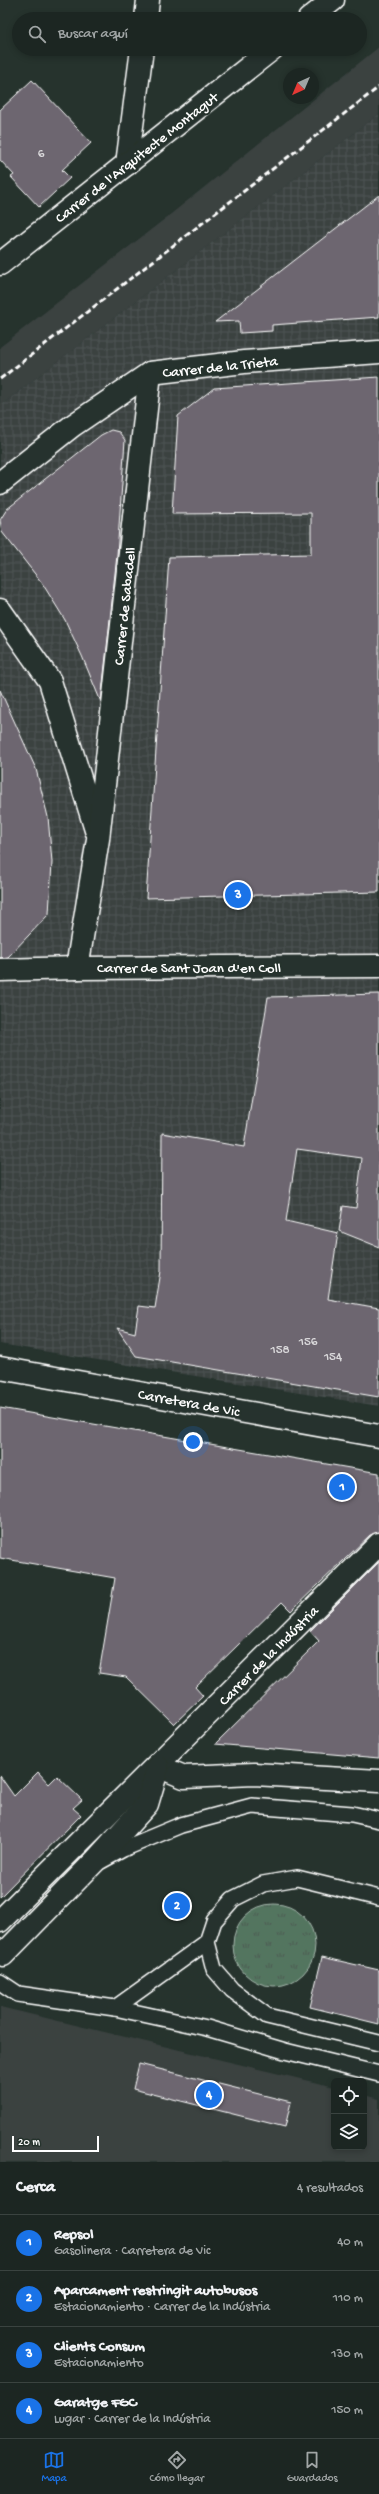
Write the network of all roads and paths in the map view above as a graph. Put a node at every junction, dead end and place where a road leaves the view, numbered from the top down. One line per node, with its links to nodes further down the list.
1 (148, 0): 3 (street)
2 (333, 0): 4 (street)
3 (147, 12)
4 (318, 12)
5 (141, 56): 7 (street)
6 (263, 56): 7 (street, Carrer de l'Arquitecte Montagut)
7 (127, 164): 8 (street, Carrer de l'Arquitecte Montagut)
8 (0, 264)
9 (379, 352): 10 (street, Carrer de la Trieta)
10 (150, 373): 11 (street, Carrer de la Trieta); 13 (street, Carrer de Sabadell)
11 (0, 483)
12 (0, 610): 13 (street)
13 (98, 839): 15 (street, Carrer de Sabadell)
14 (379, 966): 15 (street, Carrer de Sant Joan d'en Coll)
15 (77, 968): 16 (street, Carrer de Sant Joan d'en Coll)
16 (0, 970)
17 (0, 1368): 18 (street, Carretera de Vic)
18 (379, 1436)
19 (379, 1544): 20 (street, Carrer de la Indústria)
20 (158, 1766): 21 (street); 23 (street, Carrer de la Indústria); 25 (street, Carrer de la Indústria)
21 (379, 1781)
22 (379, 1820): 23 (lane)
23 (89, 1868): 27 (street, Carrer de la Indústria)
24 (379, 1898): 26 (lane)
25 (0, 1921)
26 (207, 1942): 29 (lane); 30 (lane)
27 (3, 1955)
28 (0, 1982): 29 (lane)
29 (115, 2008): 31 (lane)
30 (379, 2043)
31 (379, 2074)

